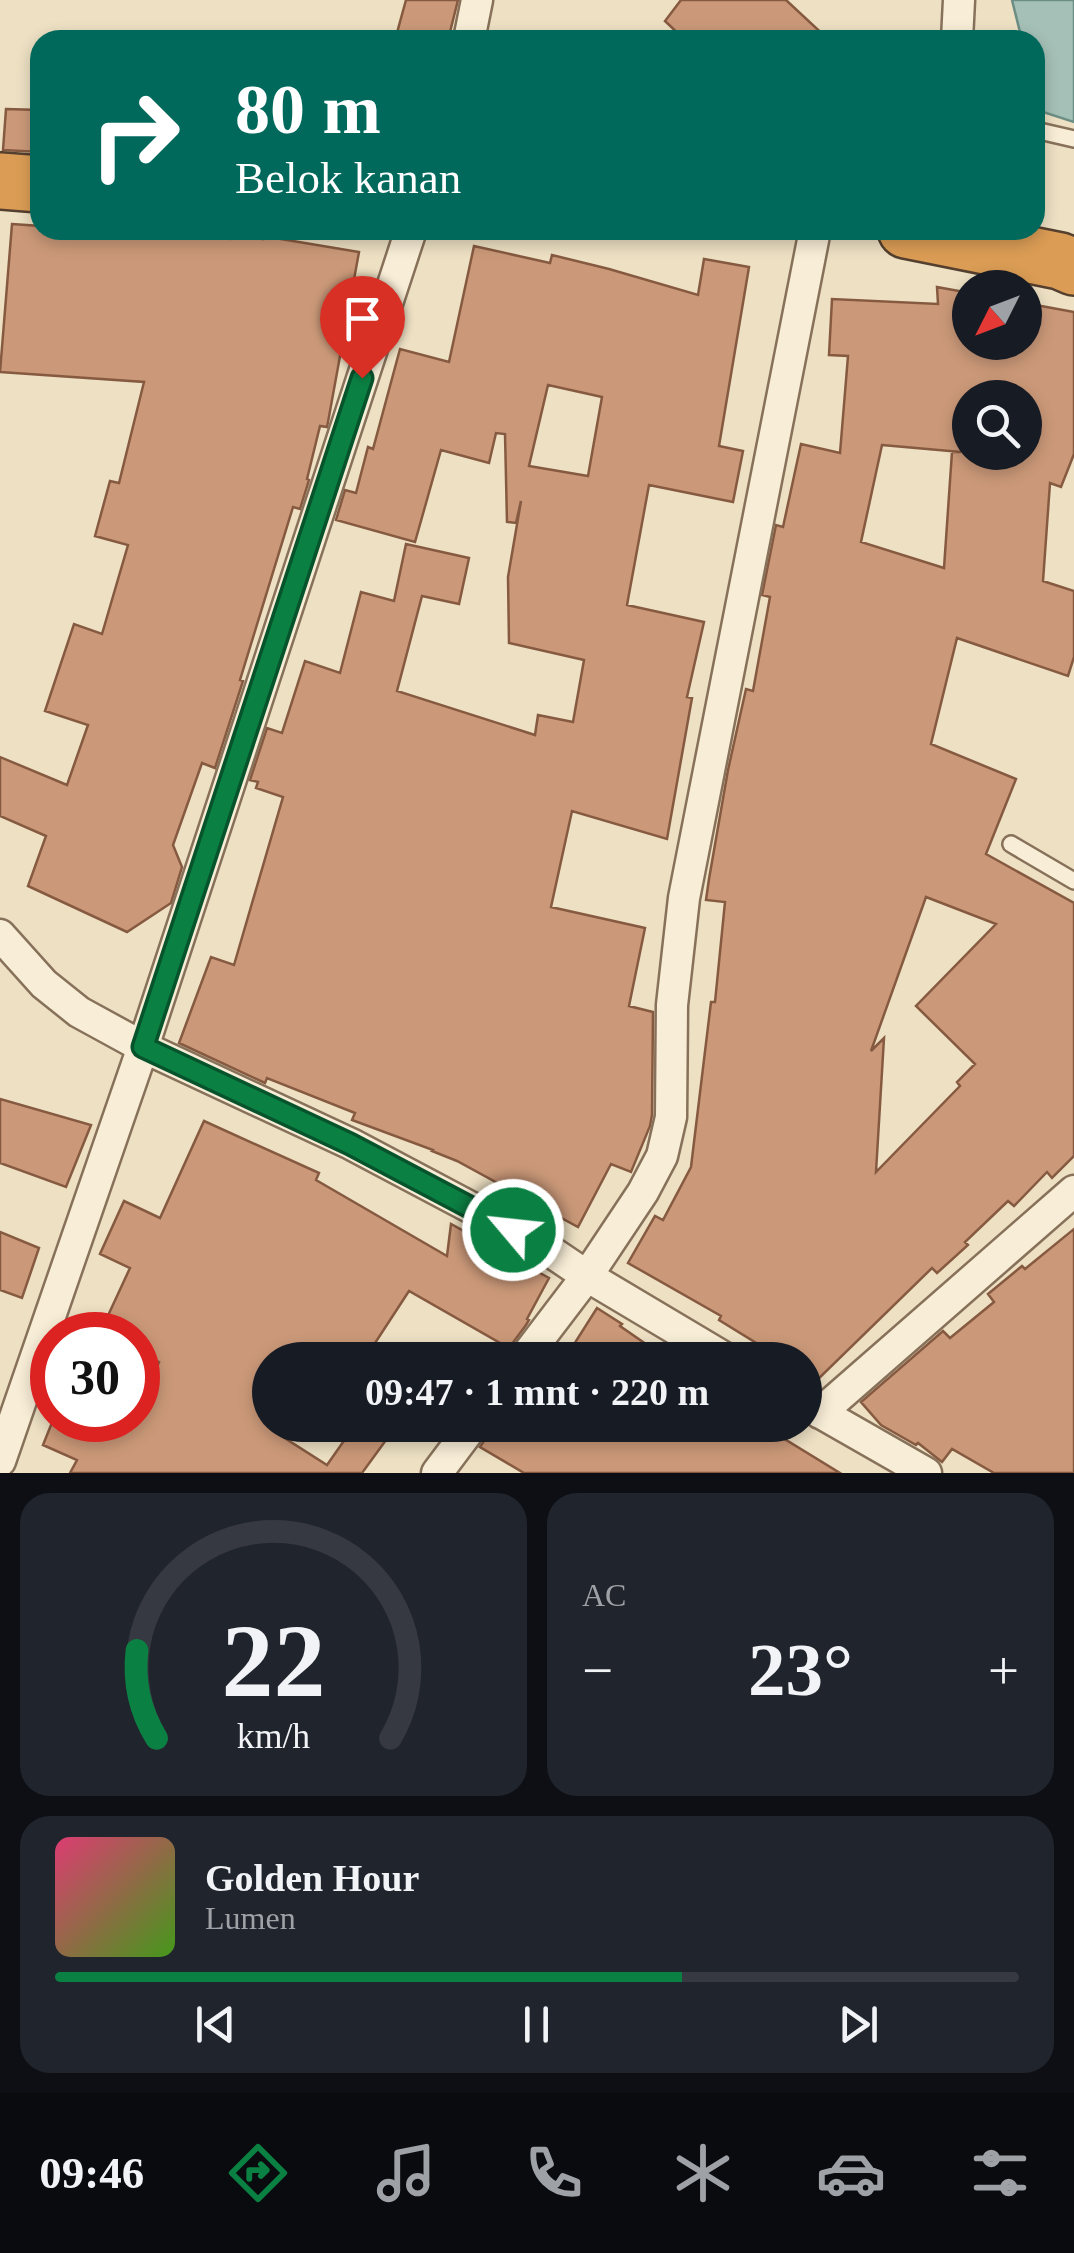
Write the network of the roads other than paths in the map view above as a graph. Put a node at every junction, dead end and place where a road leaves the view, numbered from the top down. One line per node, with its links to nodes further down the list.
1 (477, 0): 3 (street)
2 (959, 0): 4 (street)
3 (470, 30)
4 (958, 30)
5 (1045, 132): 6 (lane)
6 (1074, 139)
7 (0, 182): 8 (highway)
8 (30, 184)
9 (409, 240): 16 (street)
10 (813, 240): 18 (street)
11 (954, 240): 12 (highway)
12 (1074, 267)
13 (1011, 844): 14 (lane)
14 (1074, 881)
15 (0, 936): 16 (street)
16 (143, 1047): 18 (street); 22 (street)
17 (1074, 1192): 21 (street)
18 (587, 1276): 19 (street); 20 (street)
19 (537, 1342)
20 (698, 1342)
21 (822, 1401)
22 (8, 1412): 25 (street)
23 (822, 1415): 27 (street)
24 (461, 1442): 26 (street)
25 (0, 1461)
26 (437, 1473)
27 (926, 1473)

